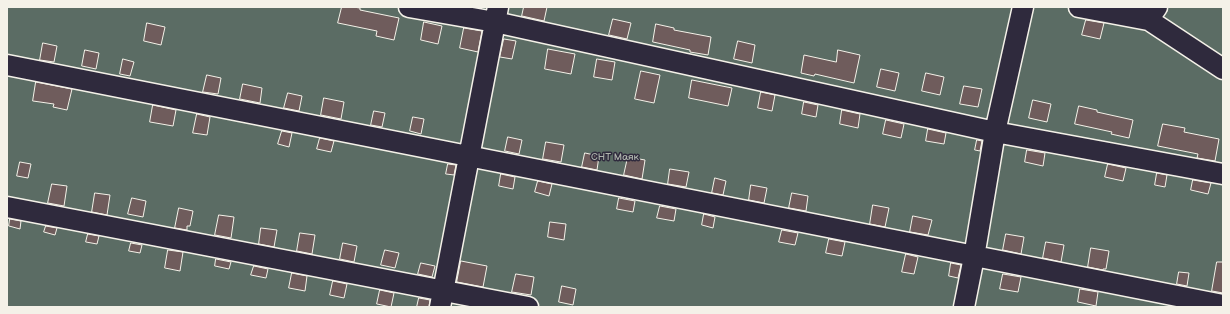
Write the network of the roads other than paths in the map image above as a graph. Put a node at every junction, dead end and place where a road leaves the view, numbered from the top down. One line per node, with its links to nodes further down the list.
1 (409, 7): 6 (street)
2 (1023, 7): 9 (street)
3 (1079, 7): 5 (street)
4 (1129, 7): 5 (street)
5 (1153, 14): 8 (street)
6 (496, 15): 9 (street); 10 (street)
7 (7, 65): 10 (street)
8 (1223, 69)
9 (995, 132): 11 (street); 13 (street)
10 (469, 155): 13 (street); 14 (street)
11 (1223, 174)
12 (7, 207): 14 (street)
13 (974, 257): 15 (street); 17 (street)
14 (442, 299): 16 (street)
15 (1223, 305)
16 (528, 307)
17 (964, 307)

